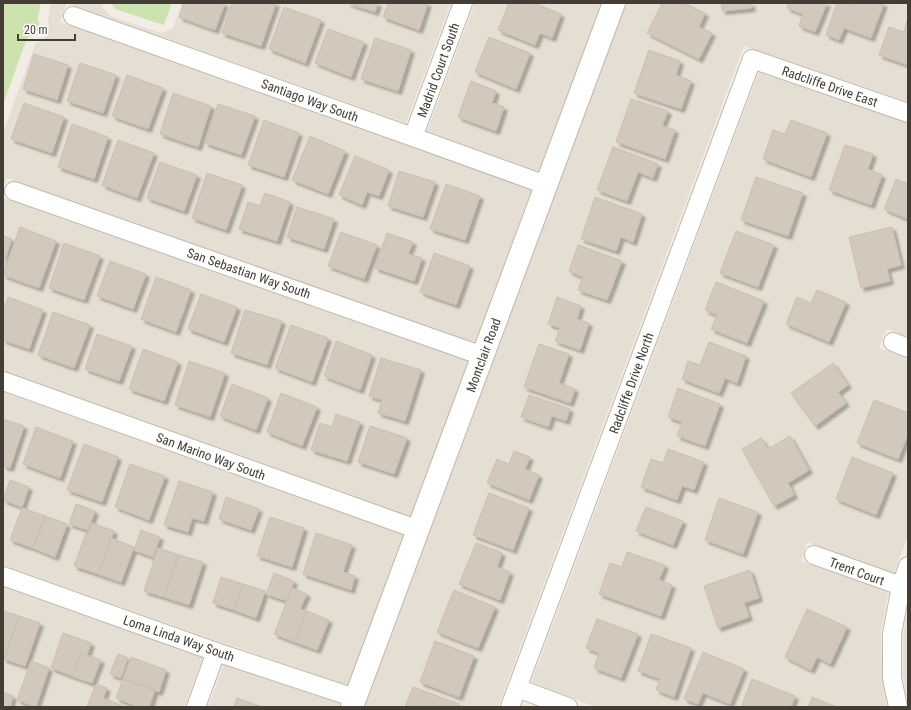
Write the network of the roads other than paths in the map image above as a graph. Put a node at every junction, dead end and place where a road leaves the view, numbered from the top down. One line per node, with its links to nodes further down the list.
1 (463, 3): 6 (street, Madrid Court South)
2 (614, 3): 7 (street, Montclair Road)
3 (73, 16): 6 (street, Santiago Way South)
4 (752, 58): 5 (street, Radcliffe Drive East); 17 (street, Radcliffe Drive North)
5 (908, 113)
6 (413, 136): 7 (street, Santiago Way South)
7 (546, 185): 9 (street, Montclair Road)
8 (14, 191): 9 (street, San Sebastian Way South)
9 (483, 356): 11 (street, Montclair Road)
10 (3, 381): 11 (street, San Marino Way South)
11 (418, 530): 18 (street, Montclair Road)
12 (814, 555): 15 (street, Trent Court)
13 (908, 566): 15 (street)
14 (3, 576): 16 (street, Loma Linda Way South)
15 (901, 586): 22 (street)
16 (216, 652): 18 (street, Loma Linda Way South); 19 (street)
17 (517, 688): 20 (street, Radcliffe Drive North); 21 (street)
18 (354, 702)
19 (196, 707)
20 (510, 707)
21 (568, 707)
22 (898, 707)

